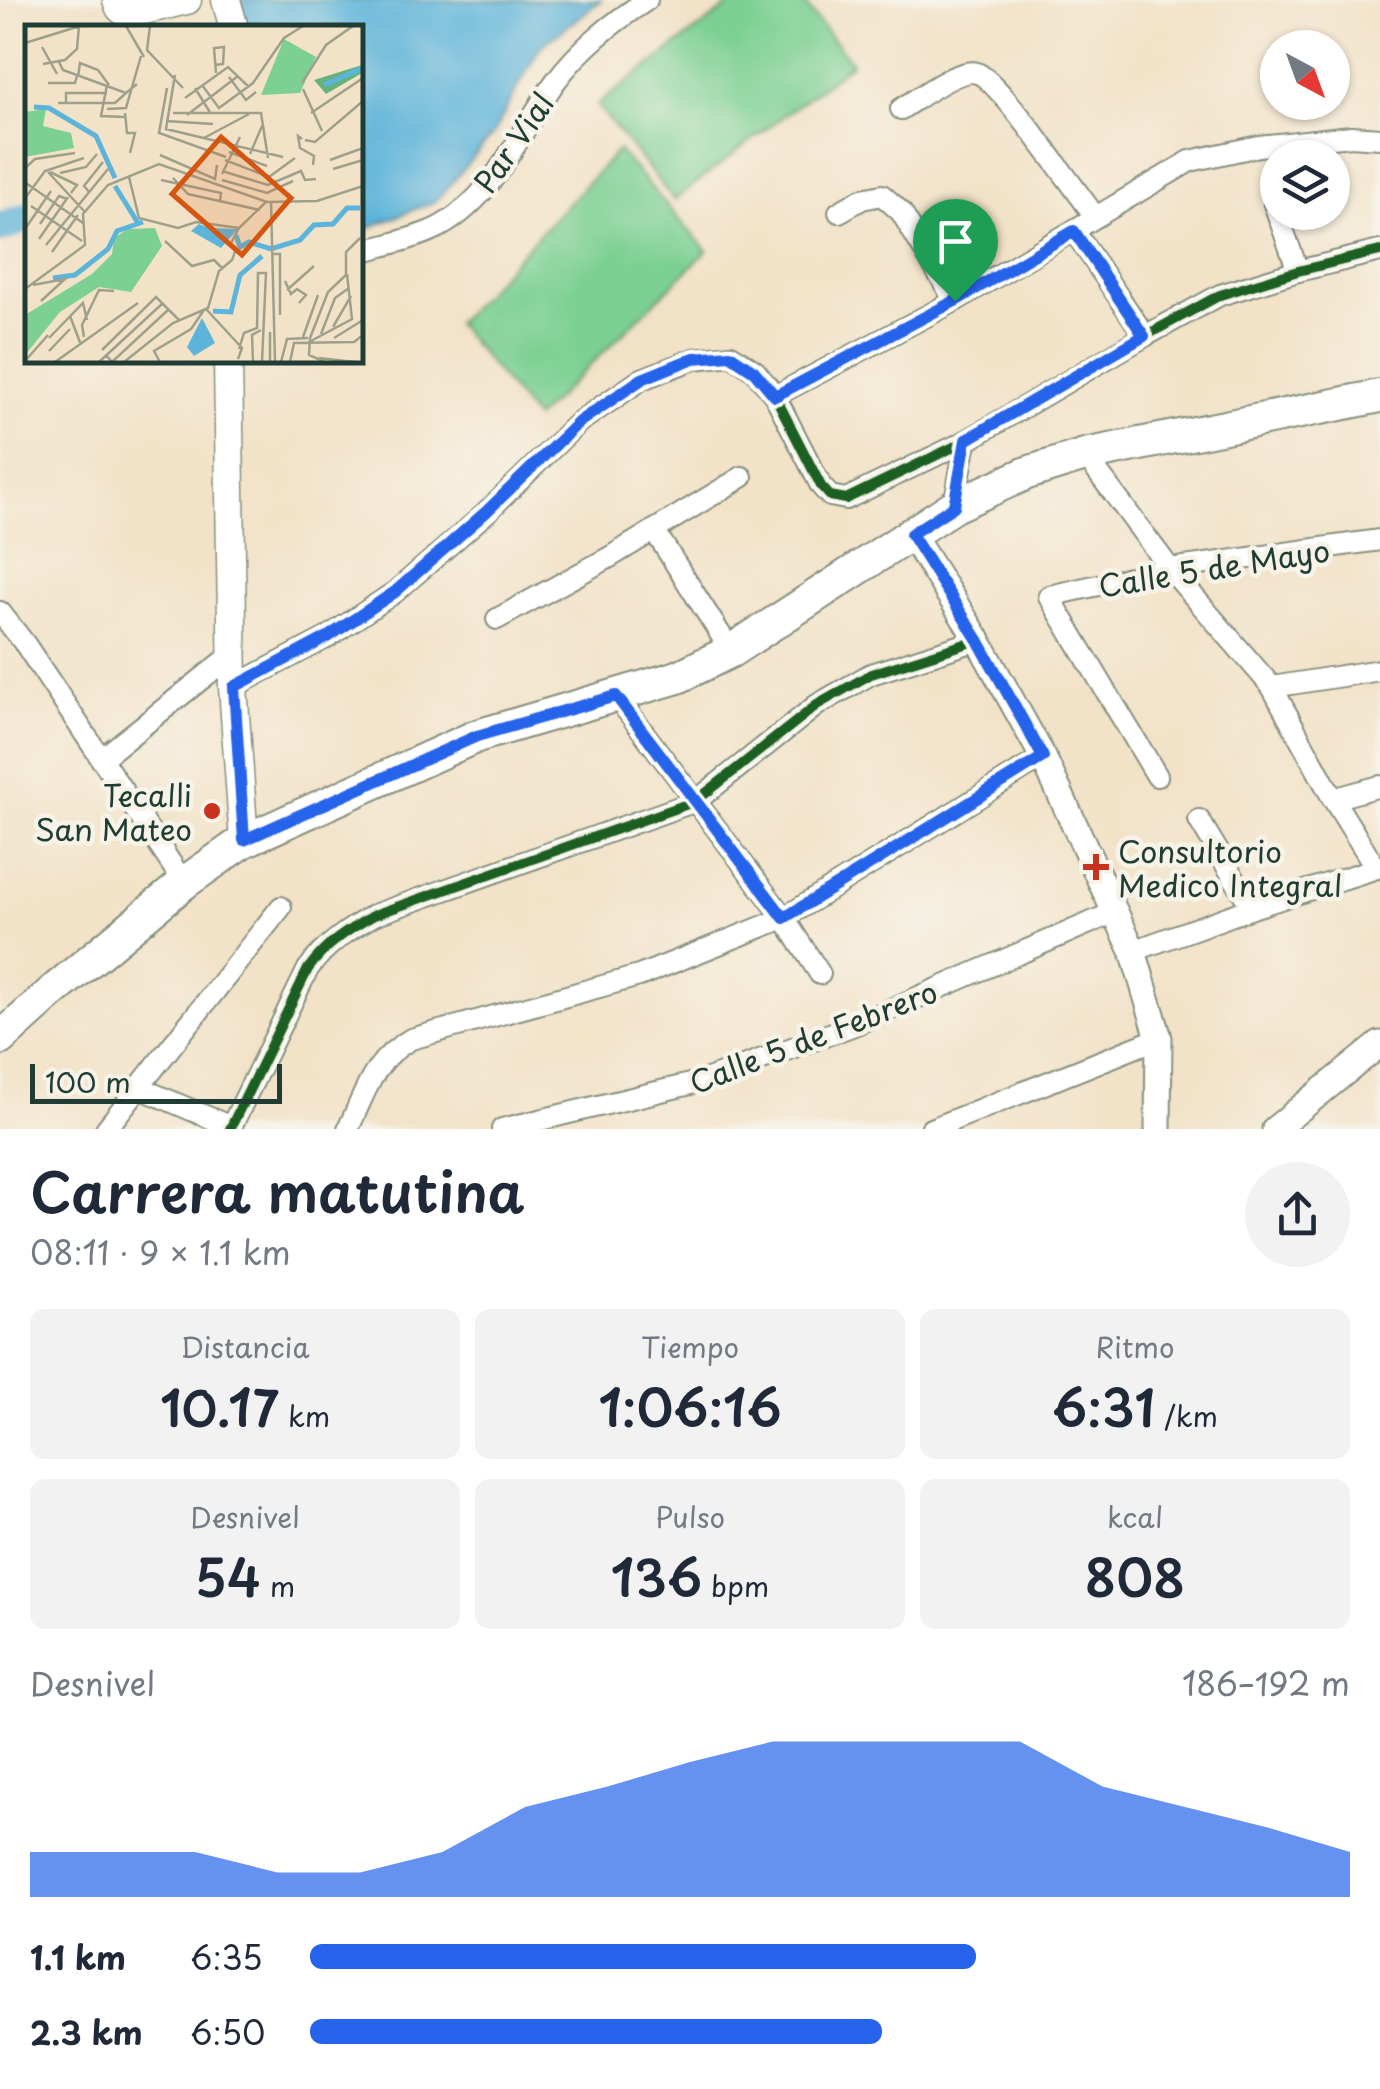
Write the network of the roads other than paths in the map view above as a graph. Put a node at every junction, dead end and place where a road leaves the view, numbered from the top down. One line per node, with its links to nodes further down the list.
1 (117, 0): 2 (main road)
2 (188, 0)
3 (647, 0): 10 (street, Par Vial)
4 (901, 109): 7 (street)
5 (1380, 138): 7 (street)
6 (839, 212): 13 (street)
7 (1095, 216): 9 (street)
8 (1283, 230): 12 (street)
9 (1074, 231): 13 (street); 14 (street)
10 (362, 251)
11 (1380, 251): 12 (street)
12 (1298, 271): 14 (street)
13 (955, 301): 16 (street)
14 (1144, 336): 18 (street)
15 (228, 362): 30 (main road)
16 (775, 396): 18 (street); 32 (street)
17 (1380, 396): 19 (main road)
18 (966, 440): 21 (street)
19 (1085, 455): 21 (main road); 25 (street)
20 (742, 477): 22 (street)
21 (954, 506): 23 (main road)
22 (654, 530): 27 (street); 29 (street)
23 (911, 534): 28 (street); 29 (main road)
24 (1380, 540): 25 (street, Calle 5 de Mayo)
25 (1170, 569): 33 (street); 37 (street, Calle 5 de Mayo)
26 (0, 612): 36 (street)
27 (496, 619)
28 (978, 640): 35 (street); 40 (street)
29 (732, 651): 34 (main road)
30 (233, 654): 32 (main road); 36 (street)
31 (1380, 670): 33 (street)
32 (234, 687): 42 (main road)
33 (1272, 688): 39 (street)
34 (616, 696): 40 (street); 42 (main road)
35 (1043, 757): 47 (street); 48 (street)
36 (101, 759): 44 (street)
37 (1158, 776)
38 (1380, 786): 39 (street)
39 (1333, 799): 43 (street)
40 (696, 801): 48 (street); 55 (street)
41 (1199, 820): 46 (street)
42 (244, 840): 44 (main road)
43 (1378, 867): 46 (street)
44 (184, 883): 52 (main road)
45 (280, 907): 54 (street)
46 (1252, 908): 49 (street)
47 (1116, 912): 49 (street); 58 (street, Calle 5 de Febrero)
48 (784, 918): 50 (street); 57 (street)
49 (1132, 951): 51 (street)
50 (820, 974)
51 (1158, 1038): 59 (street); 60 (street)
52 (0, 1039)
53 (1380, 1044): 61 (street)
54 (140, 1088): 55 (street); 56 (street)
55 (231, 1128)
56 (106, 1129)
57 (348, 1129)
58 (502, 1129)
59 (931, 1129)
60 (1158, 1129)
61 (1275, 1129)

